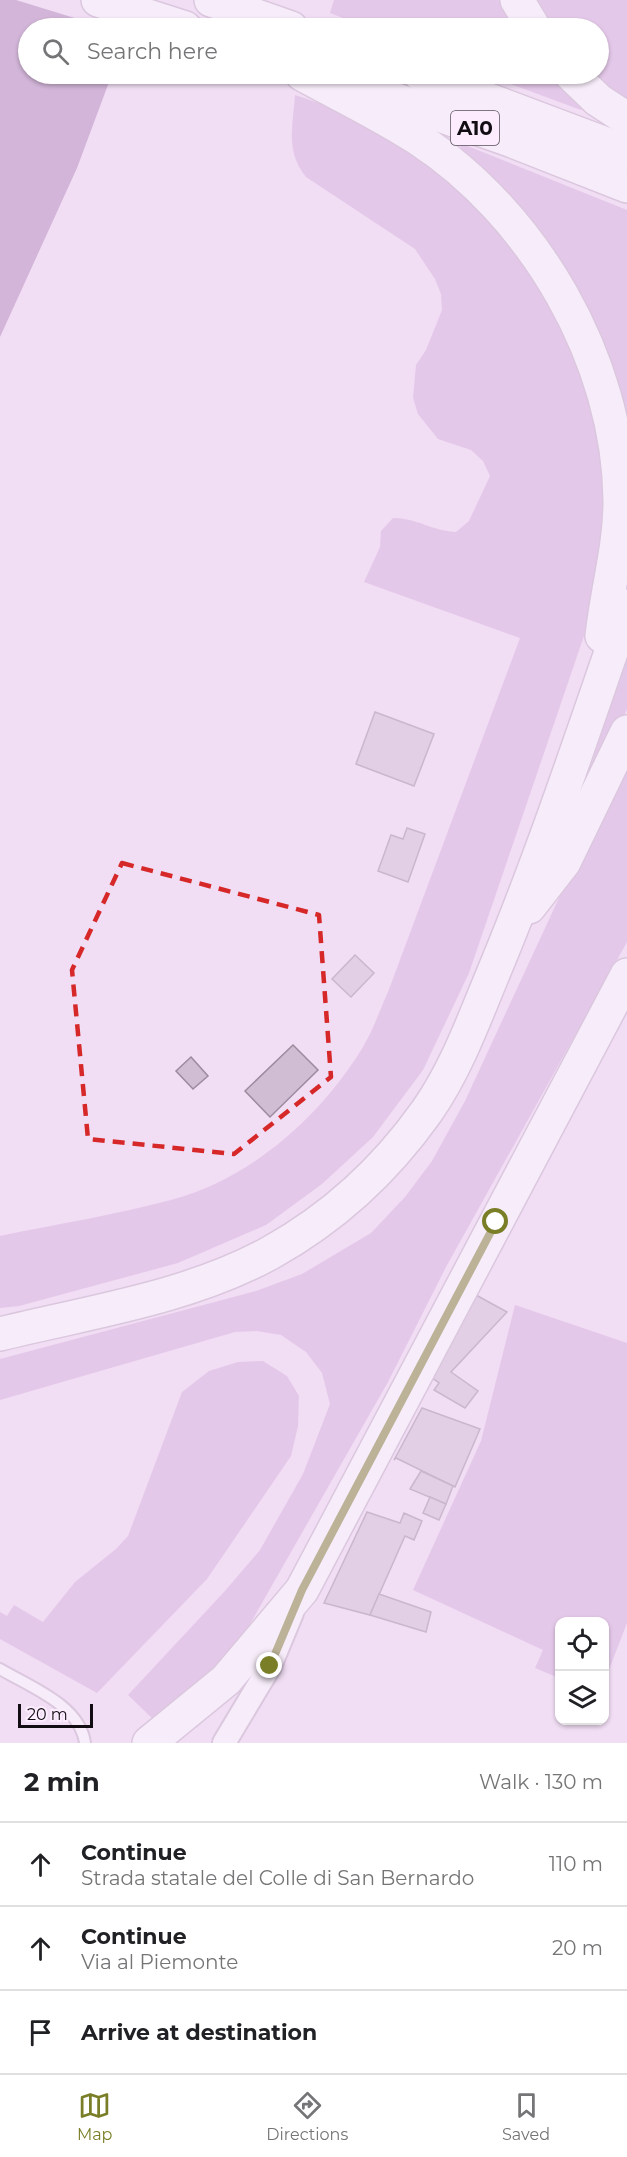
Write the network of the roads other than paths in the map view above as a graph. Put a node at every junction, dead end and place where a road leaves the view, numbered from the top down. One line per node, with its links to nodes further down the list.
1 (98, 0): 4 (main road)
2 (211, 0): 5 (main road)
3 (517, 0): 6 (main road)
4 (154, 18)
5 (262, 18)
6 (528, 18)
7 (320, 84): 15 (main road)
8 (350, 84): 13 (main road, A10)
9 (447, 84): 12 (main road, A10)
10 (581, 84): 11 (main road)
11 (627, 120)
12 (627, 152)
13 (627, 186)
14 (627, 606): 15 (main road)
15 (594, 700): 17 (main road)
16 (627, 732): 17 (main road)
17 (513, 927): 19 (main road)
18 (627, 975): 20 (main road)
19 (0, 1334)
20 (302, 1590): 23 (main road); 24 (street)
21 (0, 1669): 22 (lane)
22 (85, 1743)
23 (149, 1743)
24 (224, 1743)

